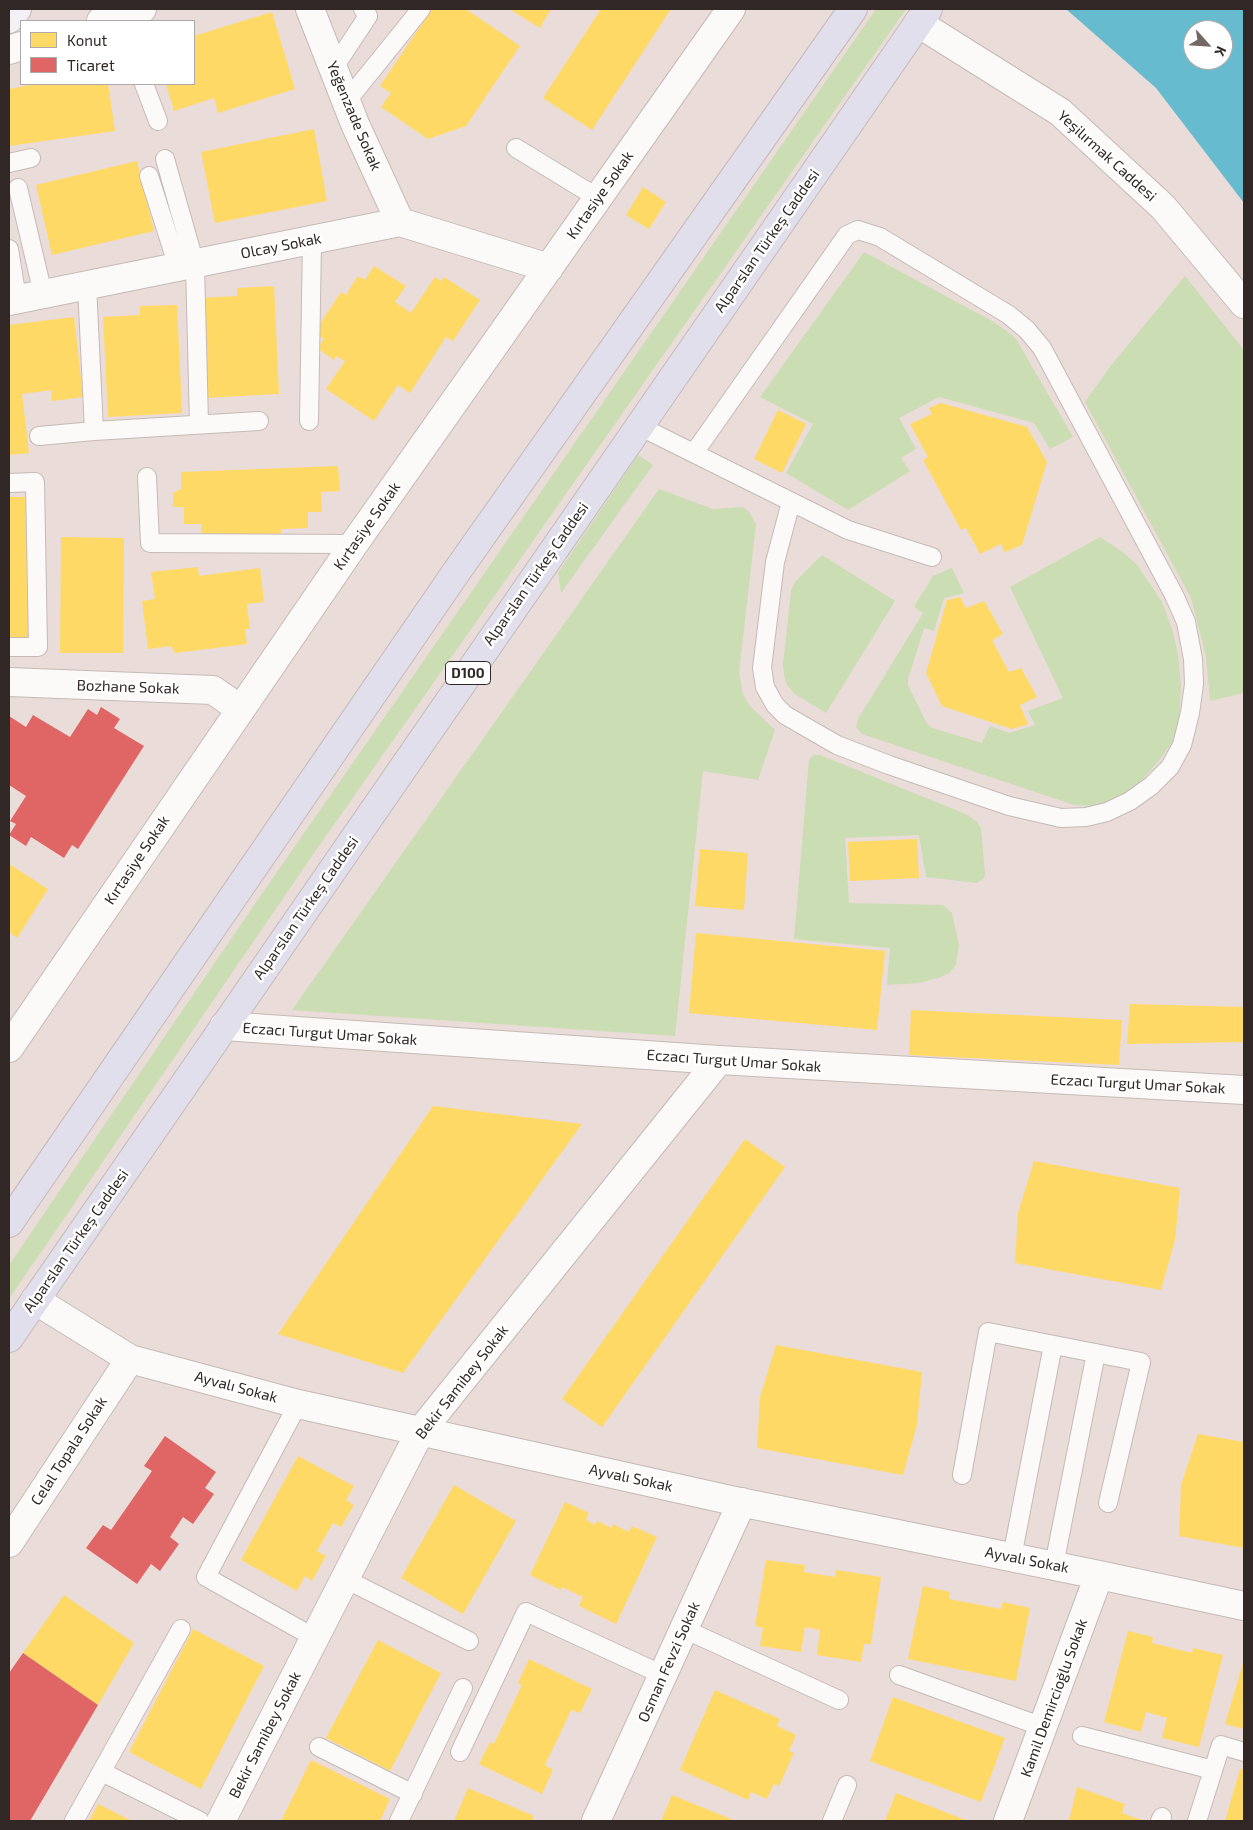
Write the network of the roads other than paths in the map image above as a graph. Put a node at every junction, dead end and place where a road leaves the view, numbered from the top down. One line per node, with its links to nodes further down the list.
1 (17, 9): 8 (street)
2 (310, 9): 9 (street, Yeğenzade Sokak)
3 (363, 9): 9 (lane)
4 (421, 9): 11 (lane)
5 (731, 9): 19 (street, Kırtasiye Sokak)
6 (853, 9): 48 (highway)
7 (923, 16): 28 (street, Yeşilırmak Caddesi); 32 (highway, Alparslan Türkeş Caddesi / D100)
8 (9, 19)
9 (333, 69): 11 (street, Yeğenzade Sokak)
10 (144, 85): 12 (lane)
11 (346, 102): 20 (street, Yeğenzade Sokak)
12 (158, 121)
13 (516, 148): 19 (lane)
14 (31, 158): 16 (lane)
15 (165, 159): 23 (lane)
16 (9, 163)
17 (149, 176): 23 (lane)
18 (18, 188): 26 (lane)
19 (598, 198): 24 (street, Kırtasiye Sokak)
20 (400, 222): 21 (street, Olcay Sokak); 24 (street, Olcay Sokak)
21 (312, 240): 23 (street, Olcay Sokak); 30 (lane)
22 (9, 249): 27 (lane)
23 (187, 265): 25 (street, Olcay Sokak); 31 (lane)
24 (549, 268): 39 (street, Kırtasiye Sokak)
25 (87, 285): 26 (street, Olcay Sokak); 33 (lane)
26 (43, 294): 27 (street, Olcay Sokak)
27 (13, 300)
28 (1244, 304)
29 (259, 420): 31 (lane)
30 (309, 422)
31 (199, 424): 33 (lane)
32 (639, 426): 35 (lane); 44 (highway, Alparslan Türkeş Caddesi / D100)
33 (94, 431): 34 (lane)
34 (39, 436)
35 (694, 454): 38 (lane); 38 (lane)
36 (147, 477): 39 (lane)
37 (9, 483): 41 (lane)
38 (790, 502): 40 (lane)
39 (354, 544): 43 (street, Kırtasiye Sokak)
40 (932, 557)
41 (9, 647)
42 (9, 682): 43 (street, Bozhane Sokak)
43 (240, 709): 45 (street, Kırtasiye Sokak)
44 (224, 1026): 46 (street, Eczacı Turgut Umar Sokak); 49 (highway, Alparslan Türkeş Caddesi / D100)
45 (9, 1048)
46 (719, 1060): 47 (street, Eczacı Turgut Umar Sokak); 55 (street, Bekir Samibey Sokak)
47 (1244, 1090)
48 (9, 1223)
49 (35, 1300): 50 (highway, Alparslan Türkeş Caddesi / D100); 53 (street, Ayvalı Sokak)
50 (9, 1338)
51 (1053, 1345): 52 (lane); 56 (lane); 60 (lane)
52 (1096, 1353): 58 (lane); 61 (lane)
53 (130, 1359): 54 (street, Ayvalı Sokak); 59 (street, Celal Topala Sokak)
54 (298, 1404): 55 (street, Ayvalı Sokak); 67 (lane)
55 (420, 1432): 57 (street, Ayvalı Sokak); 63 (street, Bekir Samibey Sokak)
56 (962, 1475)
57 (742, 1502): 60 (street, Ayvalı Sokak); 66 (street, Osman Fevzi Sokak)
58 (1108, 1502)
59 (9, 1542)
60 (1012, 1557): 61 (street, Ayvalı Sokak)
61 (1054, 1565): 62 (street, Ayvalı Sokak)
62 (1099, 1575): 64 (street, Ayvalı Sokak); 73 (street, Kamil Demircioğlu Sokak)
63 (345, 1579): 67 (street, Bekir Samibey Sokak); 68 (lane)
64 (1244, 1606)
65 (181, 1629): 79 (lane)
66 (684, 1629): 69 (street, Osman Fevzi Sokak); 72 (lane)
67 (315, 1638): 84 (street, Bekir Samibey Sokak)
68 (469, 1641)
69 (663, 1674): 76 (lane); 86 (street, Osman Fevzi Sokak)
70 (899, 1675): 73 (lane)
71 (463, 1688): 81 (lane)
72 (839, 1700)
73 (1043, 1726): 88 (street, Kamil Demircioğlu Sokak)
74 (1082, 1736): 78 (lane)
75 (319, 1747): 81 (lane)
76 (460, 1752)
77 (1244, 1752): 78 (lane)
78 (1213, 1770): 89 (lane)
79 (102, 1772): 82 (lane); 83 (lane)
80 (847, 1785): 87 (lane)
81 (413, 1794): 85 (lane)
82 (74, 1821)
83 (200, 1821)
84 (221, 1821)
85 (399, 1821)
86 (596, 1821)
87 (832, 1821)
88 (1008, 1821)
89 (1197, 1821)

